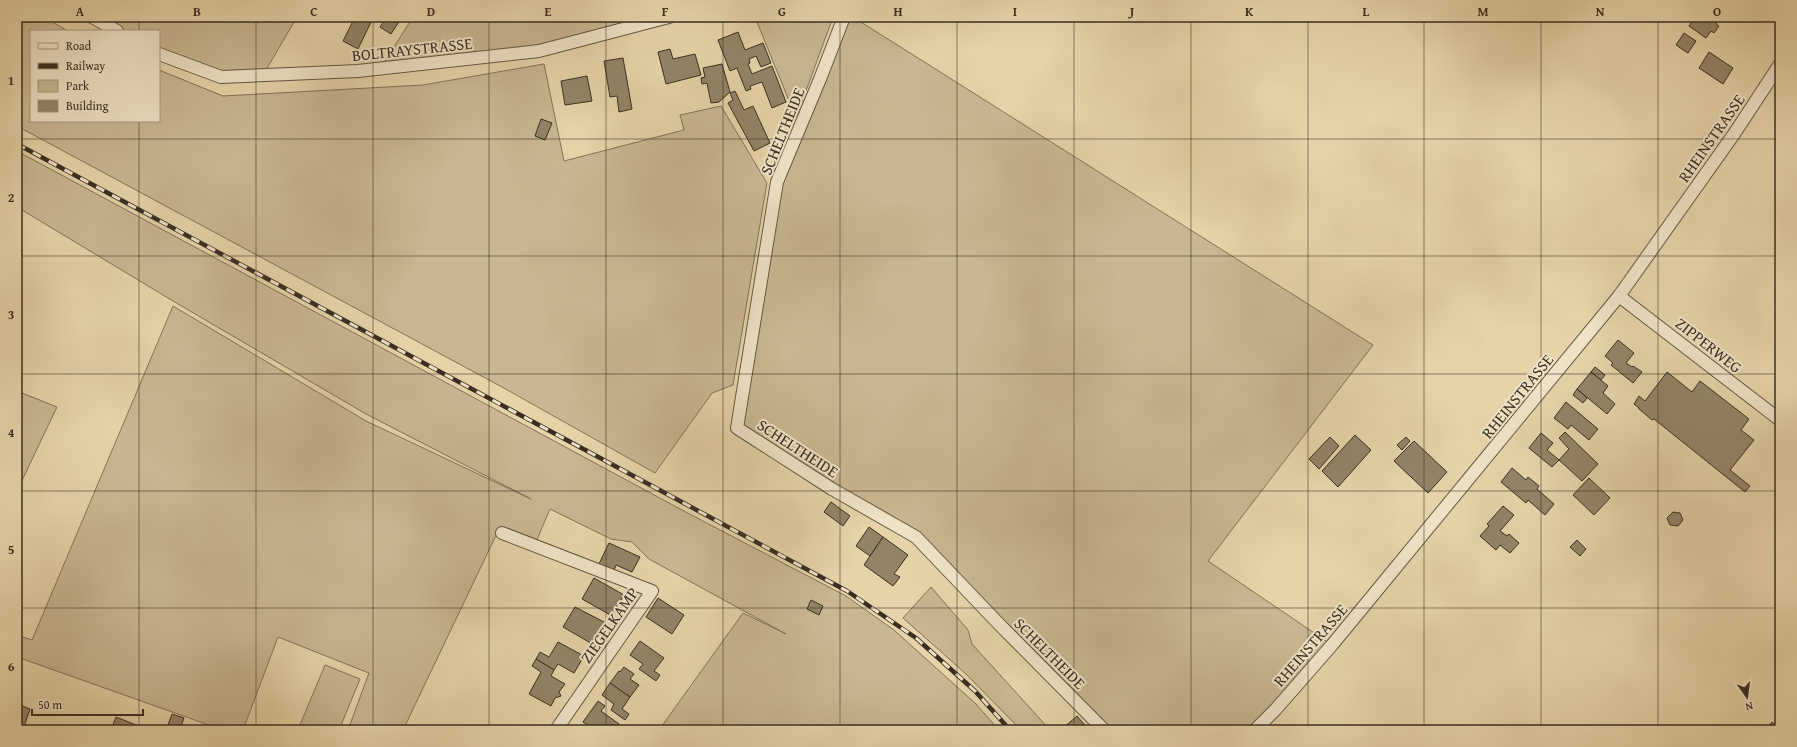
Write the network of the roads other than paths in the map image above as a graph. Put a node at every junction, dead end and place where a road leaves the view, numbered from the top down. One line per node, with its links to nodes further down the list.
1 (92, 17): 4 (street)
2 (669, 17): 5 (street, BOLTRAYSTRASSE)
3 (844, 17): 11 (street, SCHELTHEIDE)
4 (115, 30)
5 (160, 54)
6 (1780, 64): 7 (street, RHEINSTRASSE)
7 (1619, 296): 8 (street, ZIPPERWEG); 12 (street, RHEINSTRASSE)
8 (1780, 420)
9 (502, 533): 10 (street, ZIEGELKAMP)
10 (556, 730)
11 (1104, 730)
12 (1255, 730)

